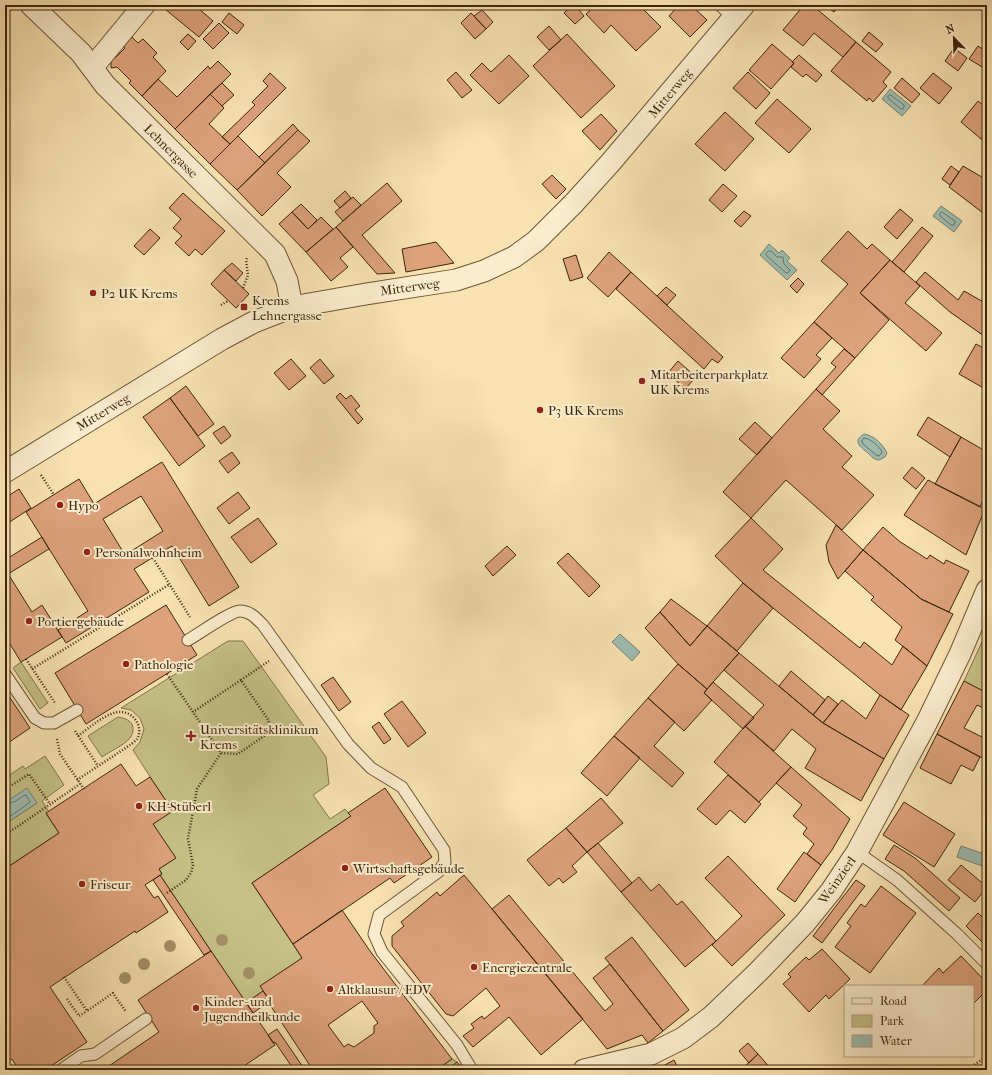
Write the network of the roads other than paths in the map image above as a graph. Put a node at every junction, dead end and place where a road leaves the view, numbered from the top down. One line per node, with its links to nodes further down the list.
1 (31, 5): 4 (street, Lehnergasse)
2 (144, 5): 4 (street)
3 (732, 9): 5 (street, Mitterweg)
4 (92, 68): 5 (street, Lehnergasse)
5 (292, 307): 6 (street, Mitterweg)
6 (5, 472)
7 (987, 590): 11 (street, Weinzierl)
8 (188, 640): 15 (lane)
9 (5, 674): 10 (lane)
10 (77, 710)
11 (857, 852): 12 (lane); 16 (street, Weinzierl)
12 (987, 964)
13 (146, 1019): 14 (lane)
14 (61, 1070)
15 (472, 1070)
16 (584, 1070)

